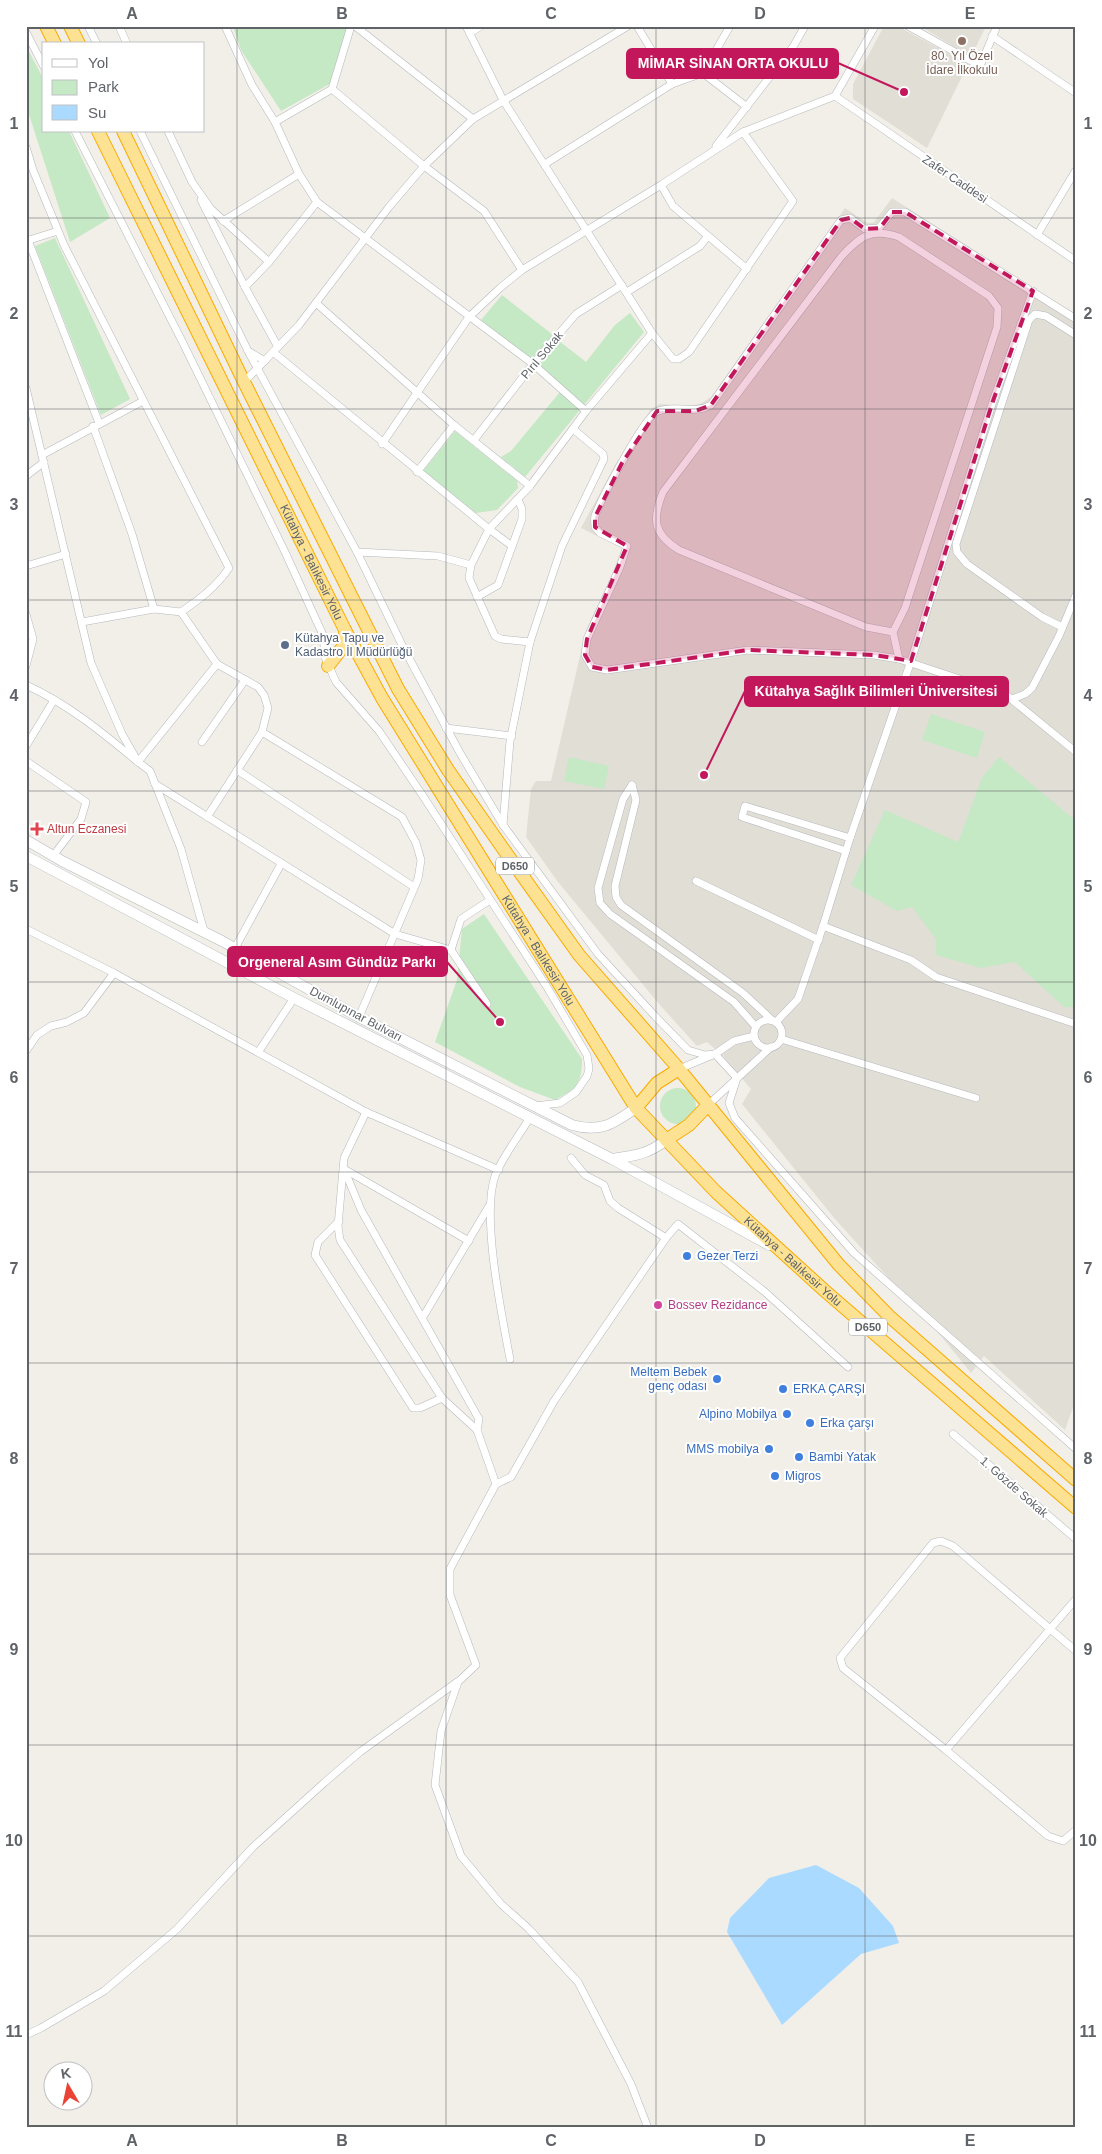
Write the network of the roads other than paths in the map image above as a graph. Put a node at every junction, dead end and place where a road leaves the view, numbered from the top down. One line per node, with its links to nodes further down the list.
1 (46, 26): 19 (highway)
2 (70, 26): 20 (highway)
3 (88, 26): 21 (street)
4 (118, 26): 22 (street)
5 (225, 26): 32 (street)
6 (353, 26): 26 (street); 31 (street)
7 (466, 26): 17 (street)
8 (481, 26): 17 (street)
9 (628, 26): 29 (street)
10 (637, 26): 25 (street)
11 (730, 26): 24 (street)
12 (806, 26): 30 (street)
13 (875, 26): 28 (street)
14 (908, 26): 18 (street)
15 (997, 26): 18 (street)
16 (26, 32): 23 (street)
17 (470, 33): 29 (street)
18 (992, 36): 27 (street)
19 (54, 42)
20 (78, 42)
21 (96, 42)
22 (126, 42)
23 (42, 63)
24 (703, 73): 25 (street); 30 (street)
25 (672, 84): 41 (street)
26 (332, 89): 32 (street); 42 (street)
27 (1076, 93)
28 (835, 96): 38 (street); 51 (street, Zafer Caddesi)
29 (503, 100): 31 (street); 41 (street)
30 (748, 107): 40 (street)
31 (473, 119): 42 (street)
32 (275, 122): 44 (street)
33 (76, 132): 109 (street)
34 (98, 132): 102 (highway, Kütahya - Balıkesir Yolu / D650)
35 (123, 132): 73 (highway, Kütahya - Balıkesir Yolu / D650)
36 (140, 132): 69 (street)
37 (168, 132): 45 (street)
38 (743, 132): 40 (street); 57 (street)
39 (26, 147): 49 (street)
40 (713, 150): 46 (street)
41 (545, 164): 50 (street)
42 (424, 166): 53 (street); 58 (street)
43 (1076, 170): 51 (street)
44 (299, 174): 47 (street); 48 (street)
45 (192, 182): 48 (street); 60 (street)
46 (661, 185): 50 (street); 52 (street)
47 (317, 202): 53 (street); 56 (street)
48 (224, 221): 56 (street)
49 (58, 231): 54 (street); 76 (street)
50 (587, 231): 58 (street); 59 (street)
51 (1037, 235): 55 (street, Zafer Caddesi)
52 (707, 237): 57 (street); 62 (street)
53 (365, 238): 63 (street); 64 (street)
54 (27, 240): 79 (street)
55 (1076, 261)
56 (269, 262): 60 (street)
57 (747, 269): 66 (street)
58 (522, 270): 64 (street)
59 (622, 284): 62 (street); 71 (street, Pırıl Sokak)
60 (245, 287): 68 (street)
61 (1033, 291): 65 (street); 105 (street); 106 (street)
62 (627, 292): 66 (street)
63 (316, 303): 68 (street); 75 (street)
64 (469, 317): 71 (street); 75 (street)
65 (1076, 319)
66 (652, 334): 78 (street)
67 (1076, 335): 101 (street)
68 (275, 349): 70 (street); 83 (street)
69 (248, 351): 70 (street); 72 (street)
70 (265, 361): 72 (street)
71 (533, 364): 78 (street); 82 (street, Pırıl Sokak)
72 (258, 368): 73 (street); 91 (street)
73 (244, 382): 156 (highway, Kütahya - Balıkesir Yolu / D650)
74 (26, 388): 77 (street)
75 (417, 394): 80 (street); 83 (street)
76 (143, 401): 79 (street); 98 (street)
77 (28, 404): 84 (street)
78 (586, 411): 81 (street)
79 (96, 424): 84 (street); 97 (street)
80 (454, 425): 82 (street); 85 (street)
81 (573, 429): 87 (street); 104 (street)
82 (474, 440): 87 (street)
83 (382, 444): 85 (street)
84 (43, 458): 86 (street); 92 (street)
85 (417, 472): 89 (street)
86 (26, 476)
87 (530, 486): 88 (street)
88 (518, 499): 89 (street); 90 (street)
89 (489, 529): 90 (street); 93 (street)
90 (512, 546): 96 (street)
91 (357, 552): 93 (street); 114 (street)
92 (66, 554): 94 (street); 100 (street)
93 (471, 565): 96 (street)
94 (26, 566)
95 (1076, 595): 101 (street)
96 (477, 597): 104 (street)
97 (154, 609): 98 (street); 100 (street)
98 (181, 612): 107 (street)
99 (26, 614): 108 (street)
100 (82, 622): 121 (street)
101 (1062, 627): 112 (street)
102 (345, 630): 109 (highway); 161 (highway, Kütahya - Balıkesir Yolu / D650)
103 (893, 632): 103 (street); 105 (street)
104 (530, 642): 116 (street)
105 (899, 659): 106 (street)
106 (911, 661): 112 (street); 126 (street)
107 (217, 664): 110 (street); 121 (street)
108 (26, 666)
109 (328, 666): 134 (street)
110 (245, 680): 115 (street); 117 (street)
111 (26, 685): 113 (street)
112 (1012, 699): 119 (street)
113 (54, 700): 118 (street); 121 (street)
114 (446, 728): 116 (street); 125 (street)
115 (262, 732): 122 (street); 133 (street)
116 (512, 736): 125 (street)
117 (202, 742)
118 (26, 746)
119 (1076, 752)
120 (26, 761): 130 (street)
121 (138, 762): 123 (street)
122 (237, 770): 124 (street); 133 (street)
123 (155, 784): 124 (street); 137 (street)
124 (206, 817): 131 (street)
125 (503, 825): 152 (street)
126 (850, 838): 128 (street); 128 (street)
127 (26, 840): 130 (main road, Dumlupınar Bulvarı)
128 (846, 851): 135 (street)
129 (26, 856): 143 (main road, Dumlupınar Bulvarı)
130 (53, 856): 137 (main road, Dumlupınar Bulvarı)
131 (282, 864): 138 (street); 140 (street)
132 (696, 881): 139 (street)
133 (414, 887): 138 (street)
134 (490, 900): 141 (street); 160 (street)
135 (823, 926): 139 (street); 147 (street)
136 (26, 929): 142 (street)
137 (204, 932): 140 (main road, Dumlupınar Bulvarı)
138 (395, 934): 141 (street); 145 (street)
139 (819, 940): 146 (street)
140 (235, 948): 145 (main road, Dumlupınar Bulvarı)
141 (451, 950): 144 (street)
142 (114, 973): 153 (street); 154 (street)
143 (294, 998): 154 (street); 163 (main road, Dumlupınar Bulvarı)
144 (487, 1004)
145 (359, 1017): 160 (main road, Dumlupınar Bulvarı)
146 (774, 1021): 148 (street); 148 (street); 150 (street)
147 (1076, 1024)
148 (756, 1027): 149 (street)
149 (754, 1036): 151 (street); 155 (street)
150 (781, 1039): 151 (street); 158 (street)
151 (771, 1047): 157 (street)
152 (688, 1050): 155 (street); 156 (street)
153 (26, 1051)
154 (258, 1051): 162 (street)
155 (715, 1054): 156 (street); 157 (street)
156 (684, 1067): 159 (highway, Kütahya - Balıkesir Yolu / D650); 161 (highway)
157 (737, 1078): 159 (street); 180 (street)
158 (976, 1098)
159 (708, 1105): 164 (highway); 181 (highway, Kütahya - Balıkesir Yolu / D650)
160 (535, 1106): 161 (main road, Dumlupınar Bulvarı)
161 (636, 1108): 164 (highway, Kütahya - Balıkesir Yolu / D650)
162 (366, 1112): 167 (street); 168 (street)
163 (530, 1117): 166 (main road, Dumlupınar Bulvarı); 168 (street)
164 (666, 1140): 166 (main road); 173 (highway, Kütahya - Balıkesir Yolu / D650)
165 (571, 1158): 171 (street)
166 (612, 1159): 173 (main road, Dumlupınar Bulvarı)
167 (344, 1169): 170 (street); 172 (street); 174 (street)
168 (499, 1170): 169 (street)
169 (490, 1206): 172 (street); 175 (street)
170 (339, 1220): 177 (street); 177 (street)
171 (666, 1238): 176 (street); 182 (street)
172 (469, 1241): 174 (street)
173 (780, 1251): 183 (highway, Kütahya - Balıkesir Yolu / D650)
174 (423, 1317): 178 (street)
175 (510, 1359)
176 (848, 1368)
177 (442, 1398): 178 (street)
178 (477, 1430): 182 (street)
179 (953, 1434): 184 (street, 1. Gözde Sokak)
180 (1076, 1449)
181 (1076, 1480)
182 (496, 1484): 188 (street)
183 (1076, 1508)
184 (1076, 1539)
185 (1076, 1599): 186 (street)
186 (1051, 1630): 187 (street); 189 (street); 189 (street)
187 (1076, 1651)
188 (458, 1682): 191 (street); 192 (street)
189 (946, 1750): 190 (street)
190 (1076, 1830)
191 (26, 2035)
192 (648, 2128)

